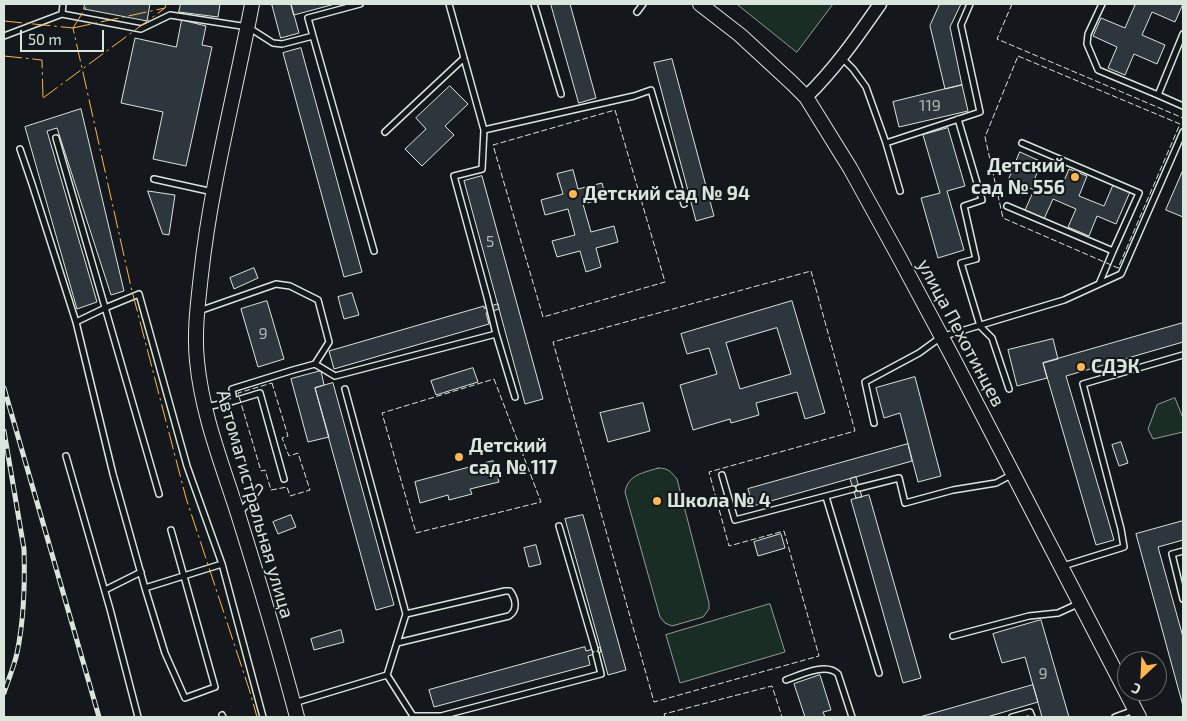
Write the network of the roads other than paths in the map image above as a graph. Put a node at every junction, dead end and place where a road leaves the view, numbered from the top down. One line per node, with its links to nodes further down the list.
1 (63, 4): 12 (lane)
2 (252, 4): 13 (main road, Автомагистральная улица)
3 (360, 4): 16 (lane)
4 (450, 4): 17 (lane)
5 (534, 4): 19 (lane)
6 (643, 4): 11 (lane)
7 (700, 4): 21 (main road, улица Пехотинцев)
8 (880, 4): 18 (street)
9 (970, 4): 23 (lane)
10 (1102, 4): 20 (lane)
11 (637, 12)
12 (62, 14): 13 (lane); 15 (lane)
13 (248, 27): 16 (lane); 33 (main road, Автомагистральная улица)
14 (1183, 34): 20 (lane)
15 (4, 36)
16 (313, 36): 37 (lane)
17 (464, 58): 24 (lane); 25 (lane)
18 (842, 58): 21 (street); 28 (lane)
19 (562, 94)
20 (1158, 95): 22 (lane)
21 (806, 97): 44 (main road, улица Пехотинцев)
22 (1183, 106)
23 (958, 119): 28 (lane); 42 (lane)
24 (484, 130): 34 (lane); 43 (lane)
25 (385, 132)
26 (1183, 132): 38 (lane)
27 (56, 138): 39 (lane)
28 (886, 143): 32 (lane)
29 (1022, 143): 36 (lane)
30 (20, 149): 41 (lane)
31 (154, 179): 33 (lane)
32 (900, 191)
33 (213, 192): 40 (main road, Автомагистральная улица)
34 (684, 204)
35 (1007, 206): 36 (lane)
36 (1113, 250): 38 (lane)
37 (374, 251)
38 (1099, 284): 42 (lane)
39 (105, 308): 41 (lane); 58 (lane); 64 (lane)
40 (198, 312): 46 (lane); 51 (main road, Автомагистральная улица)
41 (76, 322): 66 (lane)
42 (980, 326): 44 (lane); 48 (lane)
43 (496, 334): 46 (lane); 49 (lane)
44 (941, 337): 52 (lane); 55 (main road, улица Пехотинцев)
45 (1183, 355): 65 (lane)
46 (315, 364): 50 (lane)
47 (345, 389): 72 (lane)
48 (1009, 390)
49 (515, 397)
50 (234, 401): 51 (lane); 56 (lane)
51 (205, 408): 60 (main road, Автомагистральная улица)
52 (874, 423)
53 (66, 456): 69 (lane)
54 (722, 474): 59 (lane)
55 (1013, 474): 59 (lane); 65 (main road, улица Пехотинцев)
56 (284, 479)
57 (259, 488): 60 (lane)
58 (159, 494)
59 (826, 496): 75 (lane)
60 (238, 514): 78 (main road, Автомагистральная улица)
61 (559, 526): 80 (lane)
62 (170, 530): 67 (lane)
63 (1183, 551): 70 (lane)
64 (222, 564): 67 (lane); 82 (lane)
65 (1061, 566): 71 (main road, улица Пехотинцев)
66 (141, 572): 68 (lane); 69 (lane)
67 (184, 576): 68 (lane); 68 (lane)
68 (145, 588)
69 (105, 590): 81 (lane)
70 (1183, 599)
71 (1080, 602): 73 (lane); 79 (main road, улица Пехотинцев)
72 (406, 614): 74 (lane); 74 (lane)
73 (953, 636)
74 (397, 644): 76 (lane)
75 (879, 673)
76 (387, 675): 78 (lane); 80 (lane)
77 (786, 680): 83 (lane)
78 (295, 710)
79 (1137, 713): 86 (lane)
80 (413, 716)
81 (138, 717)
82 (264, 717)
83 (852, 717)
84 (1012, 717): 85 (lane)
85 (1032, 717)
86 (1115, 717)

